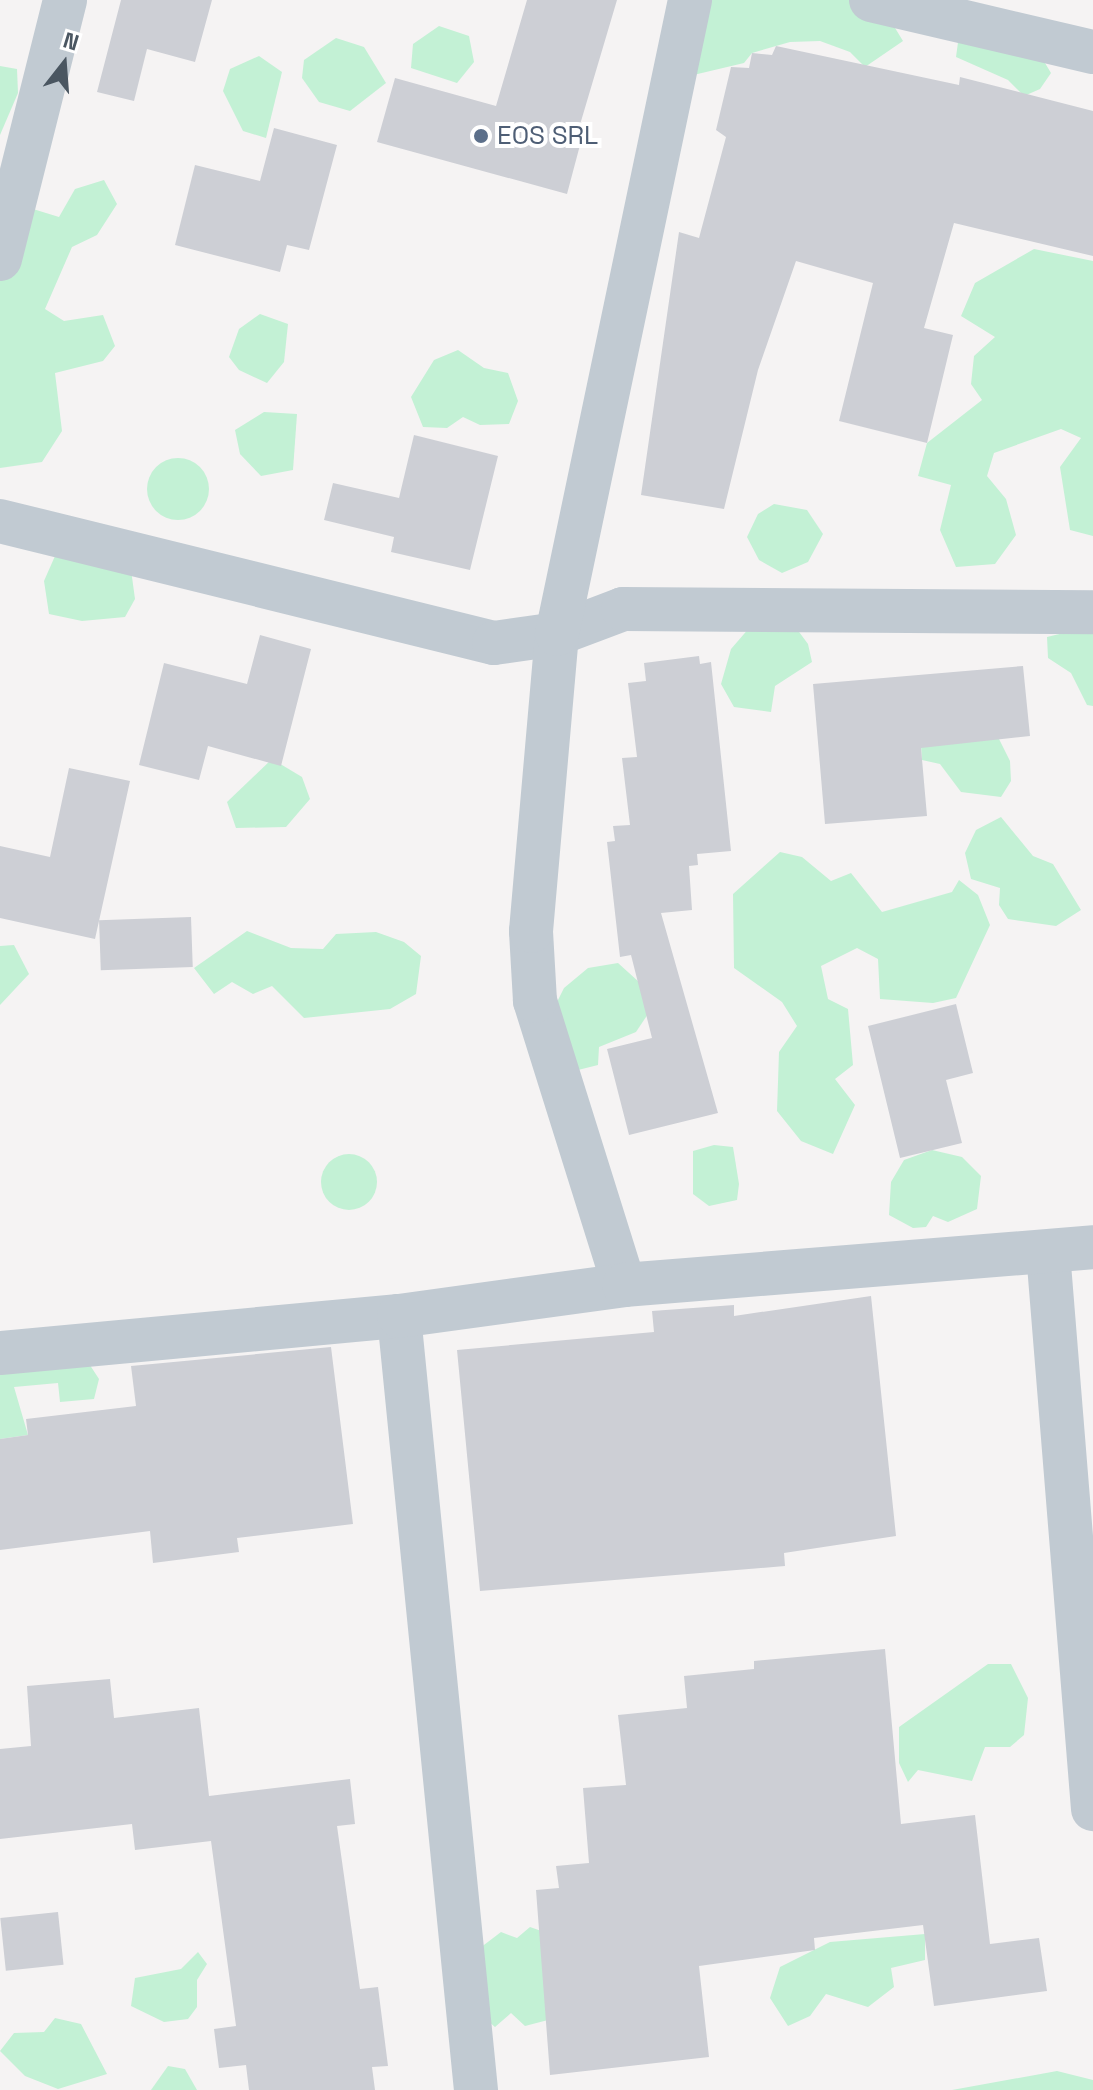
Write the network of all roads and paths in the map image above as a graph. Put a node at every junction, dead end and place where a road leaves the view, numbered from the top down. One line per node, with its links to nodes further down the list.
1 (65, 0): 5 (street)
2 (690, 0): 8 (street)
3 (871, 0): 4 (street)
4 (1093, 52)
5 (0, 259)
6 (0, 521): 8 (street)
7 (1093, 612): 8 (street)
8 (557, 634): 11 (street)
9 (1093, 1247): 10 (street)
10 (1048, 1252): 11 (street); 14 (street)
11 (624, 1285): 12 (street)
12 (399, 1316): 13 (street); 15 (street)
13 (0, 1353)
14 (1093, 1809)
15 (476, 2090)

